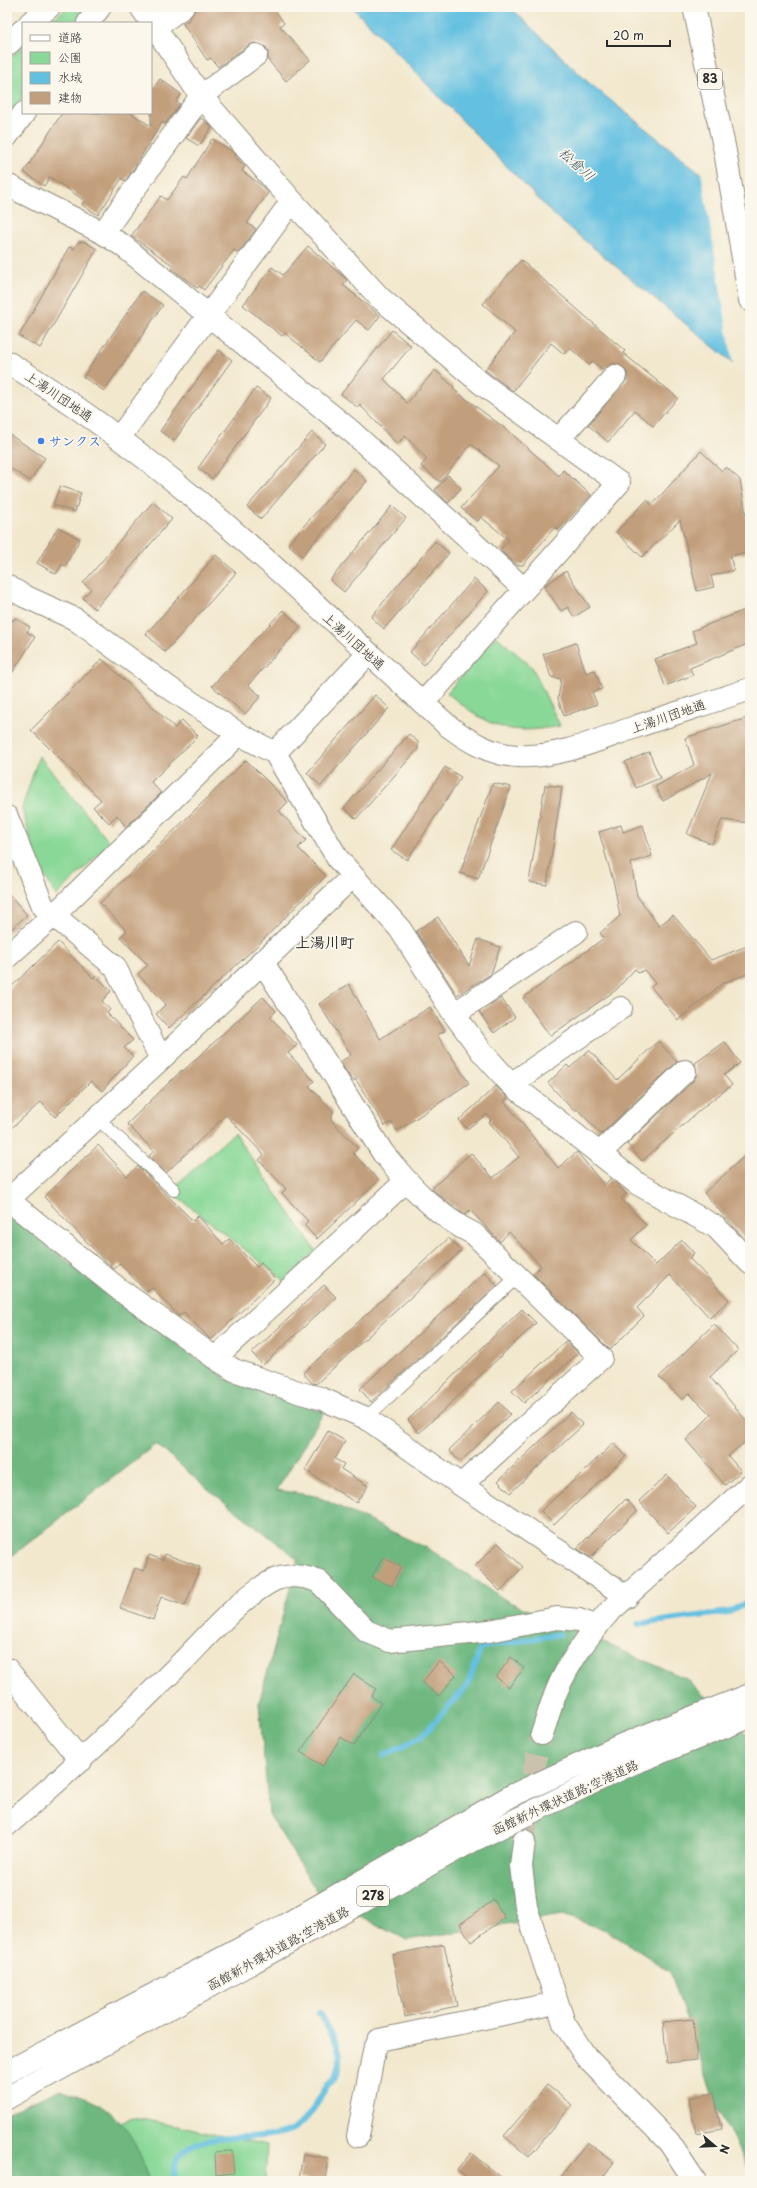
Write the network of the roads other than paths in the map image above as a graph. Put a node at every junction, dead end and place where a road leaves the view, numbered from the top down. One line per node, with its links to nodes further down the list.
1 (49, 7): 6 (main road)
2 (100, 7): 7 (main road)
3 (141, 7): 8 (main road)
4 (183, 7): 10 (main road)
5 (694, 7): 20 (main road, 83)
6 (31, 22)
7 (89, 22)
8 (152, 22)
9 (152, 23): 10 (main road)
10 (155, 27): 14 (main road)
11 (22, 31): 12 (main road)
12 (7, 45)
13 (256, 55): 14 (main road)
14 (201, 96): 18 (main road); 19 (main road)
15 (23, 114): 16 (main road)
16 (7, 136)
17 (7, 186): 19 (main road)
18 (292, 201): 21 (main road); 25 (main road)
19 (103, 233): 21 (main road)
20 (750, 300)
21 (208, 315): 24 (main road); 27 (main road)
22 (7, 362): 24 (main road, 上湯川団地通)
23 (615, 376): 25 (main road)
24 (120, 438): 28 (main road, 上湯川団地通)
25 (559, 439): 27 (main road)
26 (7, 586): 31 (main road)
27 (524, 588): 30 (main road)
28 (368, 654): 30 (main road, 上湯川団地通); 32 (main road)
29 (750, 689): 30 (main road, 上湯川団地通)
30 (423, 703)
31 (239, 734): 32 (main road); 35 (main road)
32 (275, 753): 34 (main road)
33 (7, 817): 35 (main road)
34 (353, 876): 38 (main road); 40 (main road)
35 (53, 916): 37 (main road); 41 (main road)
36 (576, 932): 40 (main road)
37 (7, 957)
38 (262, 961): 41 (main road); 46 (main road)
39 (620, 1008): 43 (main road)
40 (454, 1014): 43 (main road)
41 (161, 1059): 44 (main road)
42 (685, 1071): 45 (main road)
43 (511, 1084): 45 (main road)
44 (97, 1118): 47 (lane); 48 (main road)
45 (599, 1154): 49 (main road)
46 (406, 1181): 50 (main road); 51 (main road)
47 (174, 1190)
48 (7, 1200): 51 (main road)
49 (750, 1263)
50 (517, 1277): 52 (lane); 53 (main road)
51 (215, 1358): 52 (main road)
52 (366, 1418): 53 (main road)
53 (460, 1485): 55 (main road)
54 (750, 1485): 55 (main road)
55 (627, 1597): 56 (main road)
56 (597, 1627): 60 (main road); 61 (main road)
57 (7, 1669): 61 (main road)
58 (750, 1695): 65 (main road, 函館新外環状道路;空港道路 / 278)
59 (750, 1717): 66 (main road, 函館新外環状道路;空港道路 / 278)
60 (542, 1734)
61 (81, 1761): 62 (main road)
62 (7, 1825)
63 (524, 1841): 68 (main road)
64 (546, 2005): 67 (main road)
65 (7, 2072)
66 (7, 2098)
67 (358, 2136)
68 (695, 2181)

